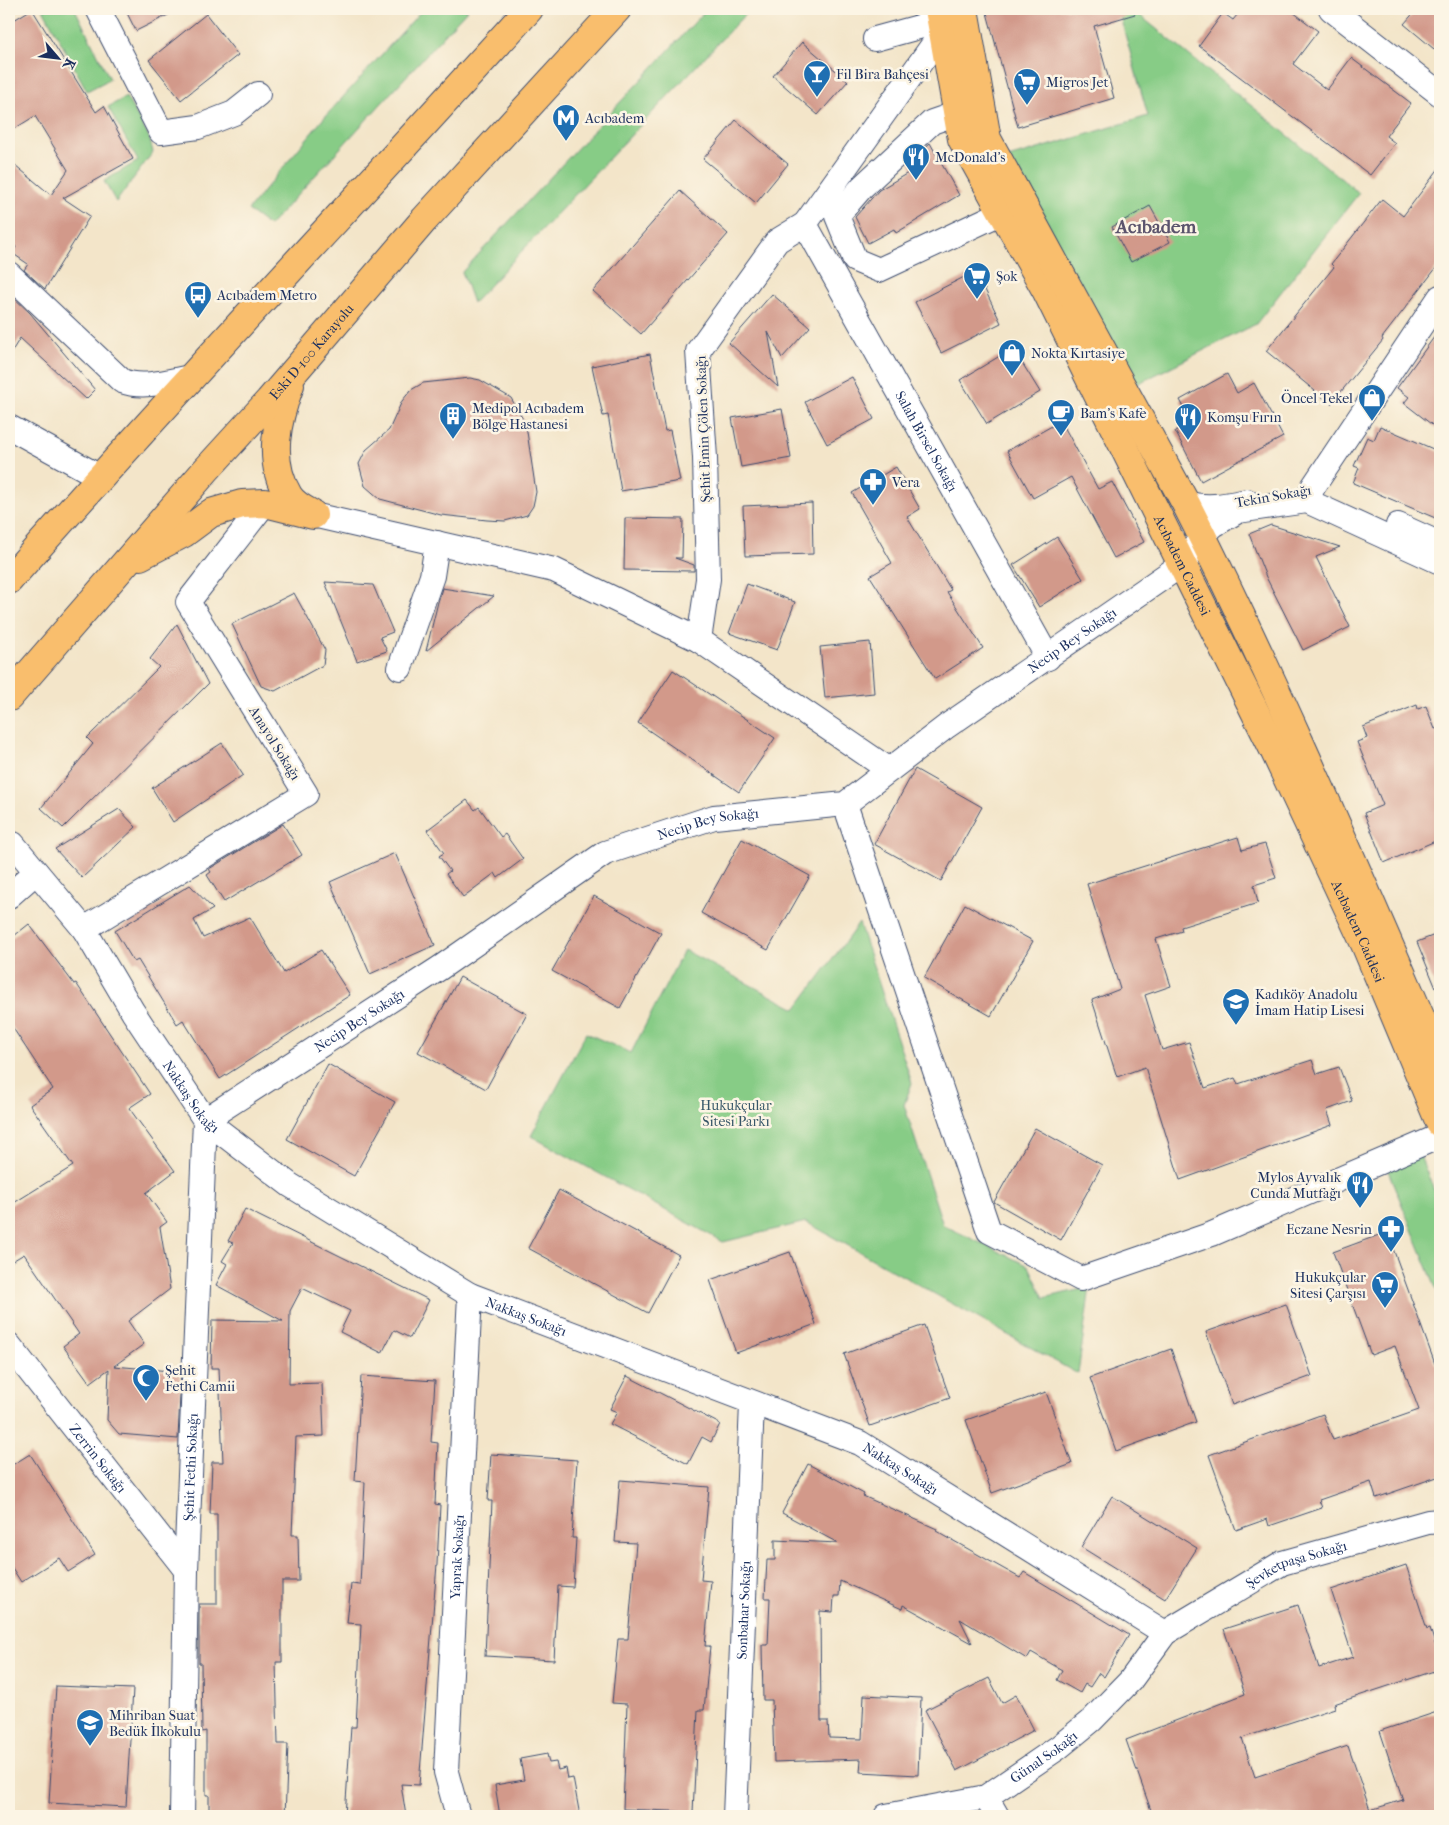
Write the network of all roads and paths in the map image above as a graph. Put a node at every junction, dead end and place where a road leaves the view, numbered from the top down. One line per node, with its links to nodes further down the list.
1 (98, 9): 7 (street)
2 (529, 9): 15 (main road)
3 (617, 9): 14 (main road, Eski D-100 Karayolu)
4 (1332, 9): 8 (street)
5 (946, 17): 6 (street); 9 (main road, Acıbadem Caddesi); 11 (street, Şehit Emin Çölen Sokağı); 19 (main road, Acıbadem Caddesi)
6 (875, 39)
7 (258, 94)
8 (1440, 94)
9 (958, 113): 10 (main road, Acıbadem Caddesi); 10 (street)
10 (1003, 212): 26 (main road, Acıbadem Caddesi)
11 (804, 224): 29 (street, Şehit Emin Çölen Sokağı); 30 (street, Salah Birsel Sokağı)
12 (9, 274): 15 (street)
13 (1440, 297): 18 (street)
14 (295, 370): 21 (main road); 27 (main road, Eski D-100 Karayolu)
15 (190, 377): 17 (main road)
16 (9, 427): 17 (street)
17 (100, 477): 28 (main road)
18 (1310, 494): 19 (street, Tekin Sokağı); 22 (street, Tekin Sokağı); 24 (street, Tekin Sokağı); 25 (street, Tekin Sokağı)
19 (1185, 502): 22 (main road, Acıbadem Caddesi)
20 (265, 503): 21 (main road); 27 (main road); 38 (street, Anayol Sokağı)
21 (313, 515): 23 (street)
22 (1202, 536): 26 (street, Necip Bey Sokağı); 39 (main road, Acıbadem Caddesi)
23 (437, 544): 29 (street); 31 (street)
24 (1440, 544)
25 (1440, 562)
26 (1184, 563): 30 (street, Necip Bey Sokağı); 41 (main road, Acıbadem Caddesi)
27 (126, 564): 32 (main road, Eski D-100 Karayolu)
28 (9, 580)
29 (699, 640): 33 (street)
30 (1048, 658): 33 (street, Necip Bey Sokağı)
31 (400, 668)
32 (9, 697)
33 (888, 770): 34 (street, Necip Bey Sokağı)
34 (845, 804): 40 (street, Necip Bey Sokağı); 42 (street)
35 (13, 844): 36 (street, Nakkaş Sokağı)
36 (36, 872): 37 (street); 38 (street, Nakkaş Sokağı)
37 (9, 896)
38 (84, 929): 40 (street, Nakkaş Sokağı)
39 (1440, 1062)
40 (205, 1120): 43 (street, Nakkaş Sokağı); 47 (street, Şehit Fethi Sokağı)
41 (1440, 1123)
42 (1440, 1136)
43 (470, 1295): 45 (street, Nakkaş Sokağı); 51 (street, Yaprak Sokağı)
44 (9, 1345): 47 (street, Zerrin Sokağı)
45 (752, 1404): 48 (street, Nakkaş Sokağı); 52 (street, Sonbahar Sokağı)
46 (1440, 1521): 48 (street, Şevketpaşa Sokağı)
47 (186, 1570): 50 (street, Şehit Fethi Sokağı)
48 (1165, 1633): 49 (street, Günal Sokağı)
49 (991, 1806): 53 (street, Günal Sokağı)
50 (182, 1816)
51 (458, 1816)
52 (736, 1816)
53 (886, 1816)

